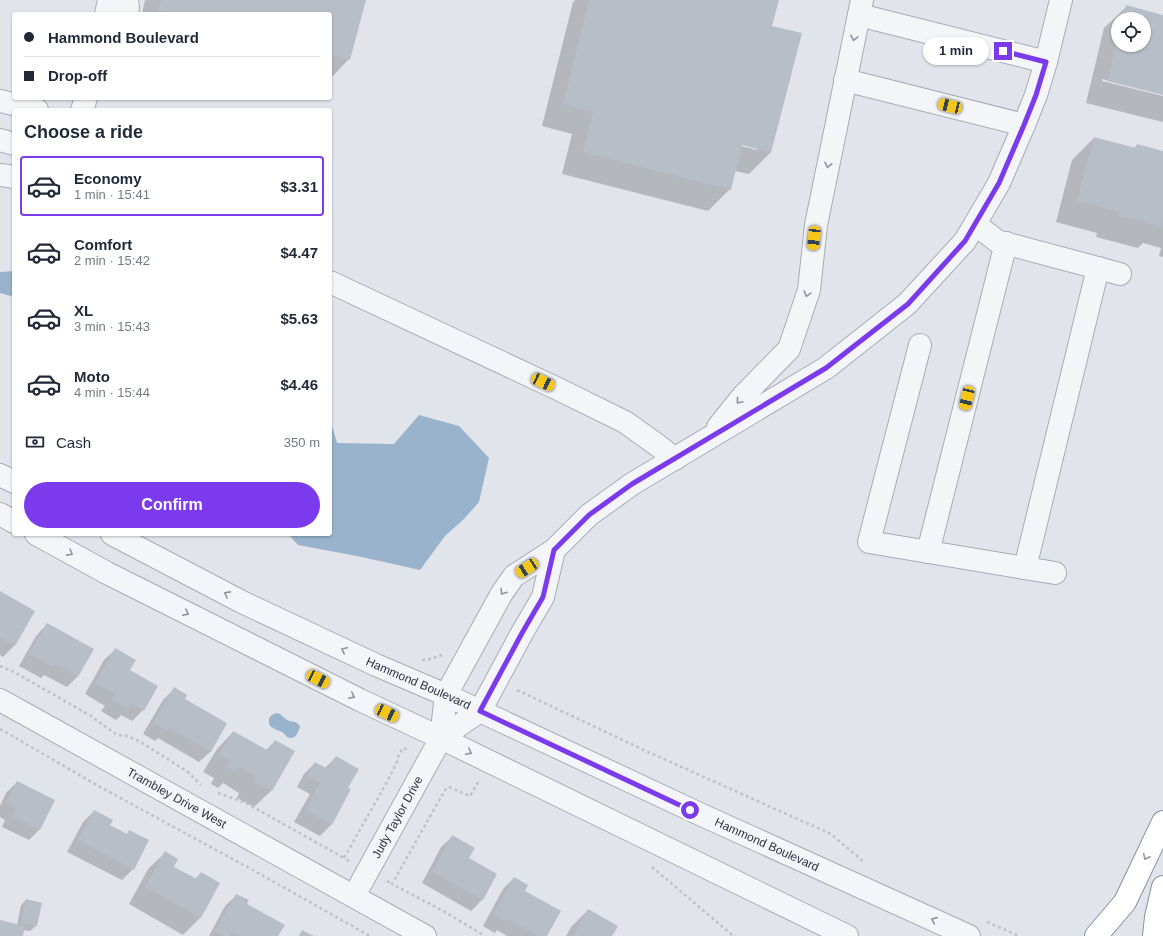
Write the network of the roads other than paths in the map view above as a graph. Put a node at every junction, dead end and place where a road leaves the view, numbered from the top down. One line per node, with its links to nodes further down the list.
1 (109, 0): 5 (street)
2 (127, 0): 6 (street)
3 (1061, 0): 7 (street)
4 (861, 7): 7 (street); 8 (street, one-way to 8)
5 (106, 12)
6 (127, 12)
7 (1046, 62): 11 (street)
8 (845, 80): 11 (street); 22 (street, one-way to 22)
9 (0, 101): 10 (street)
10 (29, 108)
11 (1024, 125): 16 (street)
12 (0, 140): 13 (street)
13 (12, 143)
14 (0, 175): 15 (street)
15 (12, 177)
16 (975, 224): 17 (street); 22 (street)
17 (1006, 244): 18 (street); 31 (street)
18 (1098, 268): 19 (street); 32 (street)
19 (1120, 274)
20 (332, 283): 23 (street)
21 (920, 345): 31 (street)
22 (710, 438): 23 (street)
23 (675, 458): 30 (street)
24 (0, 475): 25 (street)
25 (12, 481)
26 (0, 514): 27 (street)
27 (12, 521)
28 (40, 536): 37 (street, one-way to 37)
29 (116, 536): 34 (street, Hammond Boulevard, one-way to 29)
30 (554, 550): 34 (street, one-way to 34); 36 (street)
31 (928, 552): 32 (street)
32 (1025, 568): 33 (street)
33 (1055, 573)
34 (446, 695): 36 (street, Hammond Boulevard); 37 (street)
35 (0, 700): 40 (street, Trambley Drive West)
36 (480, 711): 37 (street); 43 (street, Hammond Boulevard, one-way to 36)
37 (441, 738): 40 (street, Judy Taylor Drive); 42 (street, one-way to 42)
38 (1163, 822): 44 (highway, one-way to 44)
39 (1163, 887): 45 (highway)
40 (354, 896): 41 (street, Trambley Drive West)
41 (425, 936)
42 (847, 936)
43 (969, 936)
44 (1096, 936)
45 (1154, 936)

